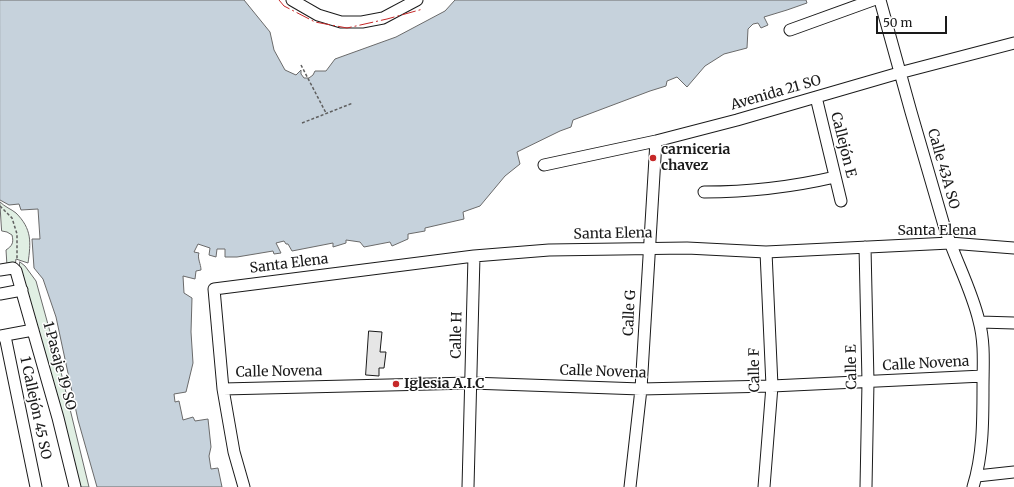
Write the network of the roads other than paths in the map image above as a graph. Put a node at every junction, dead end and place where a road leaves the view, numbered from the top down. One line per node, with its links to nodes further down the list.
1 (292, 0): 2 (street)
2 (417, 0)
3 (873, 0): 5 (street)
4 (880, 0): 7 (street, Calle 43A SO)
5 (790, 30)
6 (1014, 43): 7 (street, Avenida 21 SO)
7 (900, 73): 8 (street, Avenida 21 SO); 14 (street, Calle 43A SO)
8 (816, 97): 9 (street, Avenida 21 SO); 11 (street, Callejón E)
9 (656, 141): 10 (street, Avenida 21 SO); 16 (street, Calle G)
10 (544, 165)
11 (835, 177): 12 (street); 13 (street, Callejón E)
12 (704, 192)
13 (841, 201)
14 (950, 243): 15 (street, Santa Elena); 17 (street, Santa Elena); 23 (street, Calle 43A SO)
15 (865, 247): 18 (street, Santa Elena); 28 (street, Calle E)
16 (649, 248): 18 (street, Santa Elena); 19 (street, Santa Elena); 32 (street, Calle G)
17 (1014, 248)
18 (766, 252): 30 (street, Calle F)
19 (474, 256): 29 (street, Calle H); 31 (street, Santa Elena)
20 (0, 270): 21 (street, 1 Pasaje 19 SO)
21 (22, 290): 22 (street); 25 (street, 1 Pasaje 19 SO)
22 (0, 294)
23 (980, 322): 24 (street); 27 (street, Calle 43A SO)
24 (1014, 323)
25 (34, 330): 26 (street); 36 (street, 1 Pasaje 19 SO)
26 (2, 336): 35 (street, 1 Callejón 45 SO)
27 (983, 376): 28 (street, Calle Novena); 34 (street, Calle 43A SO)
28 (868, 382): 30 (street, Calle Novena); 41 (street, Calle E)
29 (471, 383): 31 (street, Calle Novena); 32 (street, Calle Novena); 38 (street, Calle H)
30 (772, 386): 32 (street, Calle Novena); 40 (street, Calle F)
31 (223, 389): 37 (street)
32 (641, 389): 39 (street, Calle G)
33 (1014, 472): 34 (street)
34 (977, 476): 42 (street, Calle 43A SO)
35 (36, 487)
36 (75, 487)
37 (244, 487)
38 (468, 487)
39 (630, 487)
40 (764, 487)
41 (866, 487)
42 (973, 487)

